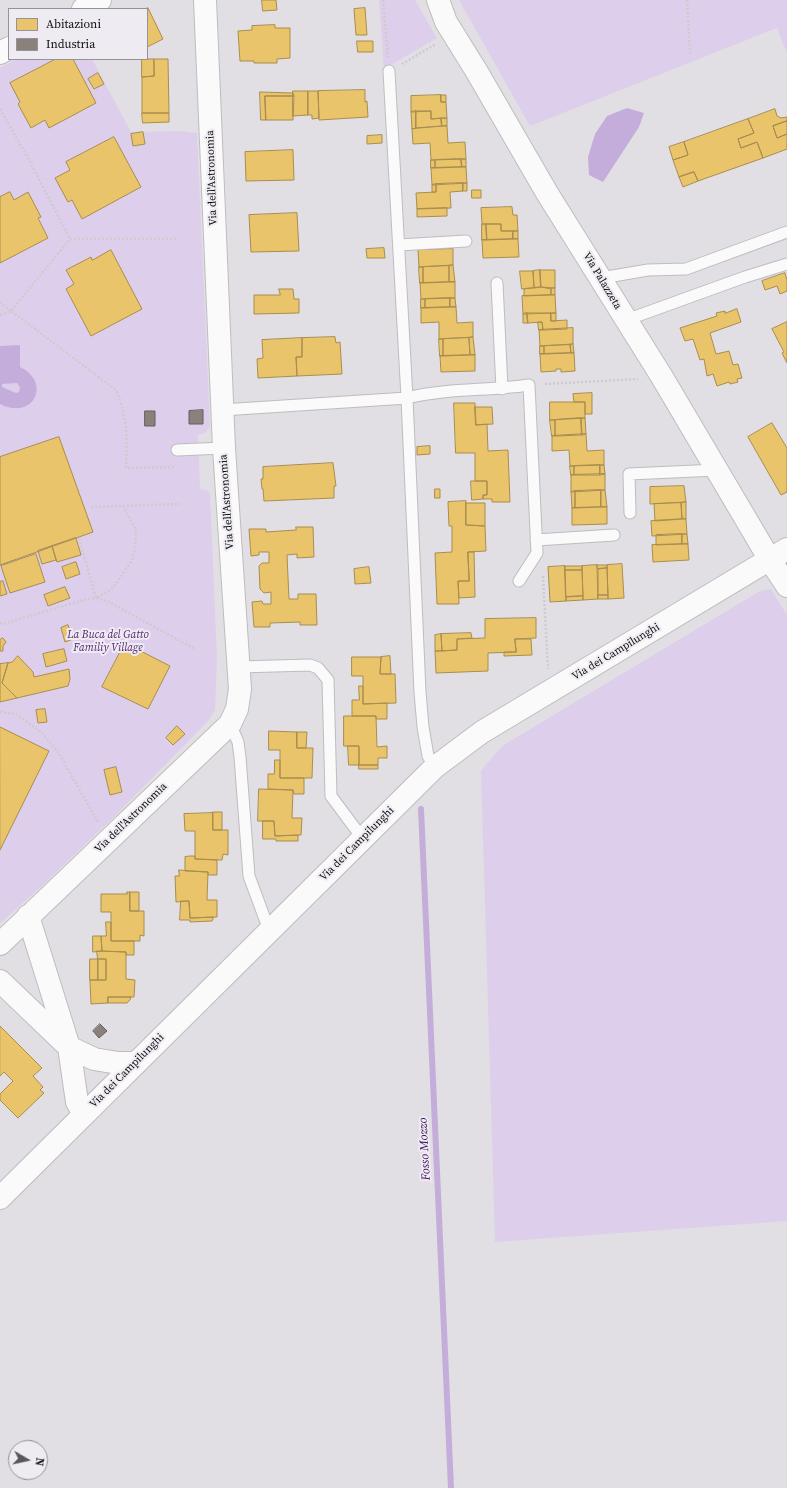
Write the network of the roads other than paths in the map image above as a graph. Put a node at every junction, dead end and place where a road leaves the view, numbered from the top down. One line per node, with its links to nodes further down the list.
1 (100, 0): 4 (street)
2 (205, 0): 15 (street, Via dell'Astronomia)
3 (438, 0): 10 (street, Via Palazzeta)
4 (85, 8)
5 (389, 71): 8 (lane)
6 (787, 232): 10 (lane)
7 (466, 241): 8 (lane)
8 (399, 245): 14 (lane)
9 (787, 264): 12 (lane)
10 (601, 278): 12 (street, Via Palazzeta)
11 (497, 283): 13 (lane)
12 (626, 320): 18 (street, Via Palazzeta)
13 (502, 388): 14 (lane); 21 (lane)
14 (407, 398): 15 (lane); 27 (lane)
15 (222, 410): 16 (street, Via dell'Astronomia)
16 (224, 448): 17 (lane); 25 (street, Via dell'Astronomia)
17 (177, 450)
18 (717, 470): 19 (lane); 22 (street, Via Palazzeta)
19 (630, 513)
20 (614, 535): 21 (lane)
21 (536, 540): 23 (lane)
22 (778, 554): 24 (street, Via Palazzeta); 27 (street, Via dei Campilunghi)
23 (520, 581)
24 (787, 586)
25 (238, 667): 26 (street, Via dell'Astronomia); 28 (lane)
26 (230, 724): 29 (street, Via dell'Astronomia); 30 (lane)
27 (434, 767): 28 (street, Via dei Campilunghi)
28 (363, 839): 30 (street, Via dei Campilunghi)
29 (28, 916): 31 (street, Via dell'Astronomia); 33 (street)
30 (269, 930): 34 (street, Via dei Campilunghi)
31 (0, 944)
32 (2, 988): 33 (street)
33 (69, 1047): 34 (street); 35 (street)
34 (136, 1063): 35 (street, Via dei Campilunghi)
35 (84, 1114): 36 (street, Via dei Campilunghi)
36 (0, 1198)

